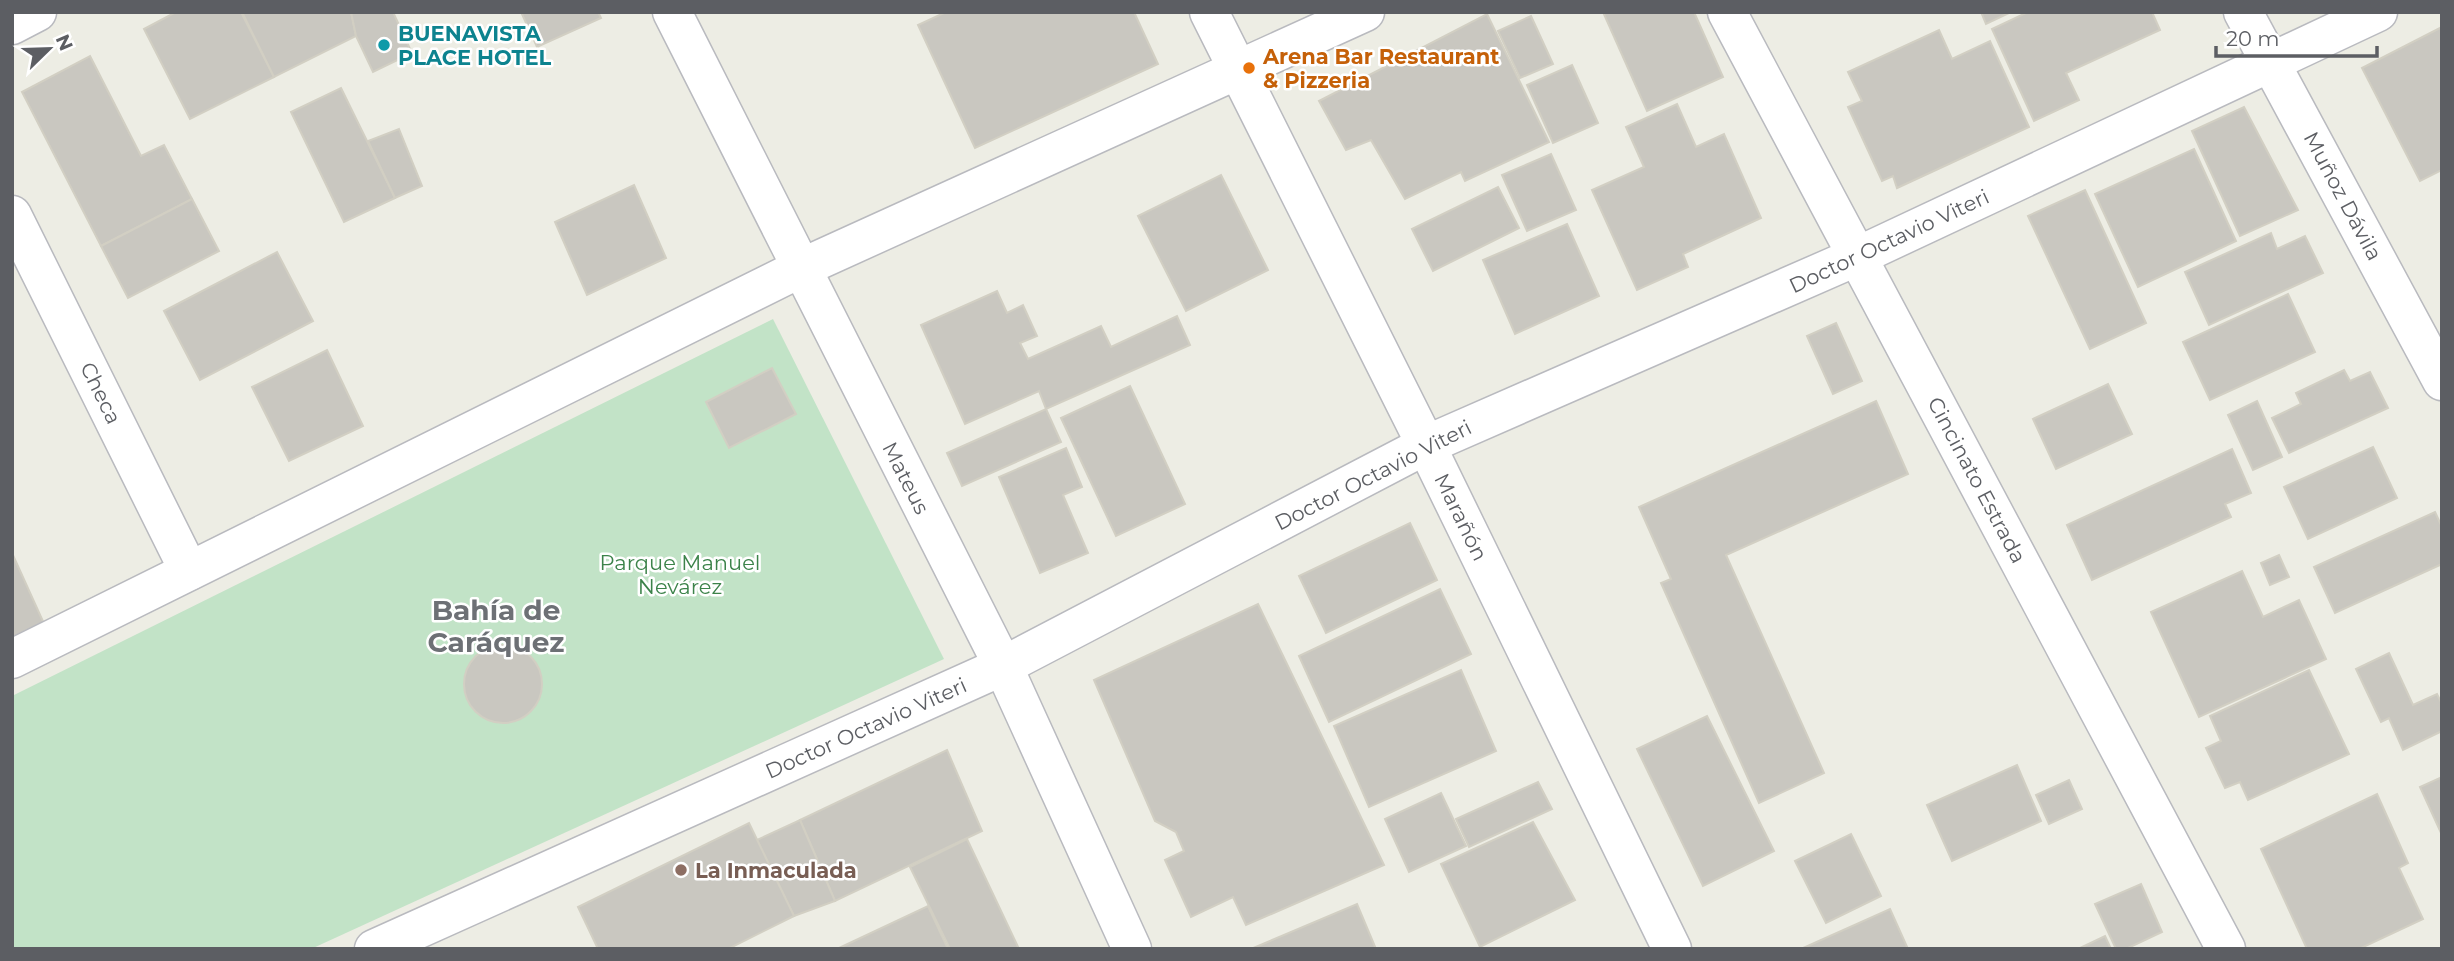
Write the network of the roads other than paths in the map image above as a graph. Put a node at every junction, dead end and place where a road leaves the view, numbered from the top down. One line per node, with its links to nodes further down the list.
1 (37, 12): 8 (street)
2 (672, 12): 13 (street, Mateus)
3 (1209, 12): 10 (street, Marañón)
4 (1366, 12): 10 (street)
5 (1727, 12): 12 (street, Cincinato Estrada)
6 (2243, 12): 9 (street, Muñoz Dávila)
7 (2378, 12): 9 (street, Doctor Octavio Viteri)
8 (12, 25)
9 (2271, 62): 12 (street, Doctor Octavio Viteri); 14 (street, Muñoz Dávila)
10 (1237, 71): 13 (street); 15 (street, Marañón)
11 (12, 215): 16 (street, Checa)
12 (1858, 256): 15 (street, Doctor Octavio Viteri); 22 (street, Cincinato Estrada)
13 (799, 269): 16 (street); 18 (street, Mateus)
14 (2442, 381)
15 (1426, 445): 18 (street, Doctor Octavio Viteri); 21 (street, Marañón)
16 (189, 571): 17 (street)
17 (12, 659)
18 (1003, 666): 19 (street, Doctor Octavio Viteri); 20 (street, Mateus)
19 (374, 949)
20 (1132, 949)
21 (1672, 949)
22 (2226, 949)

